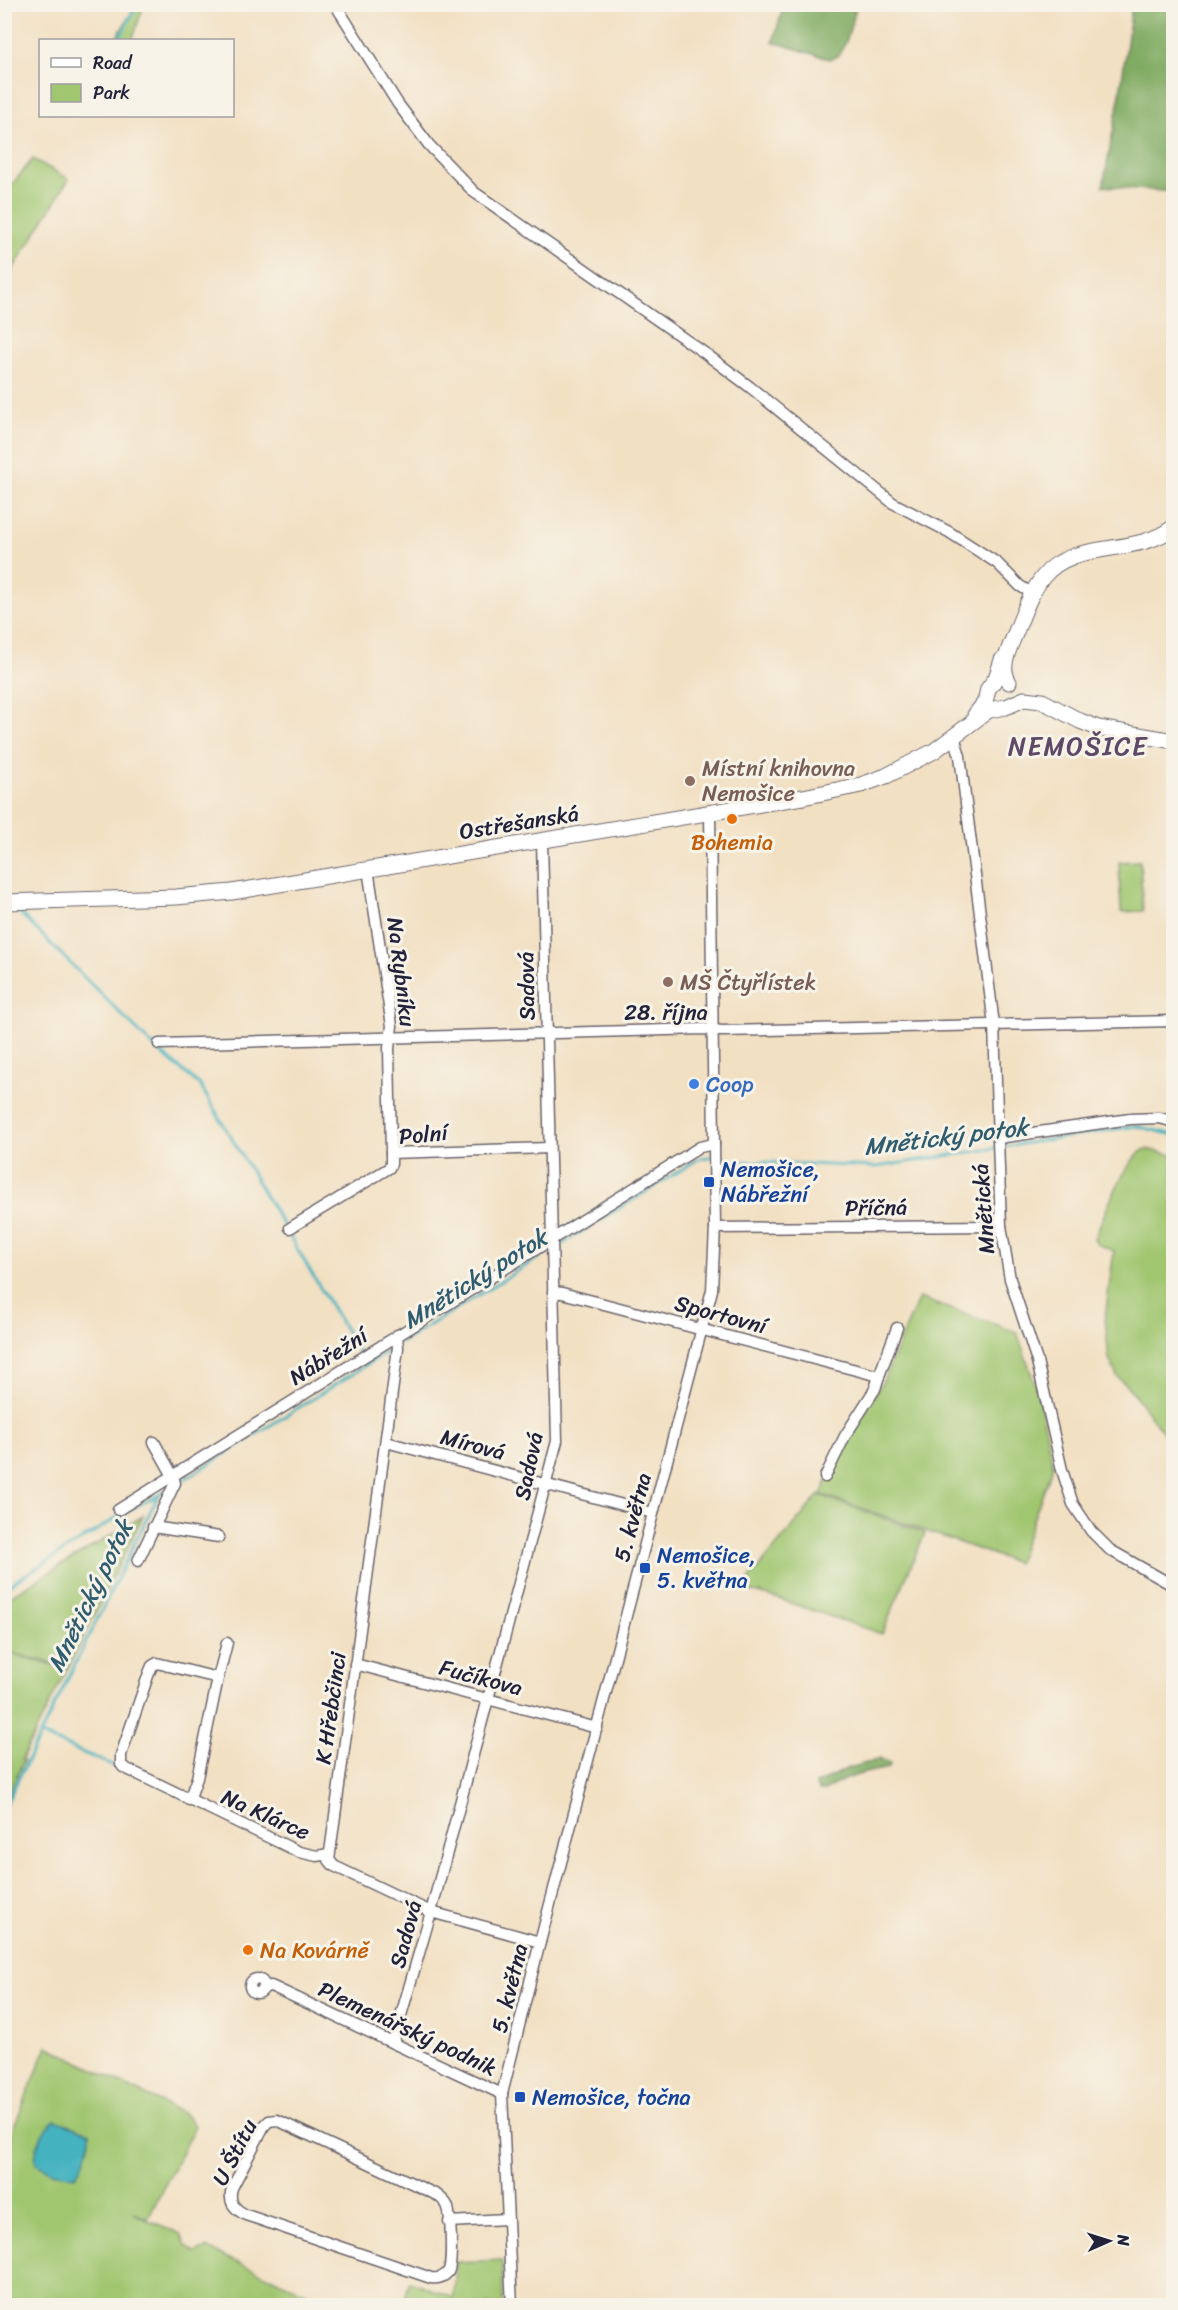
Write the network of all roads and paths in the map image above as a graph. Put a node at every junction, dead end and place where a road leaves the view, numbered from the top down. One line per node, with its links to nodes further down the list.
1 (335, 4): 3 (street)
2 (1173, 527): 3 (street)
3 (1033, 594): 4 (street)
4 (1011, 644): 5 (street); 6 (street)
5 (1010, 683): 6 (street); 7 (street); 8 (street)
6 (989, 689): 7 (street); 9 (street)
7 (1006, 706): 8 (street); 9 (street)
8 (1056, 708): 10 (street)
9 (958, 733): 11 (street, Ostřešanská); 16 (street, Mnětická)
10 (1173, 741)
11 (710, 814): 12 (street, Ostřešanská); 17 (street, 5. května)
12 (542, 841): 13 (street, Ostřešanská); 18 (street, Sadová)
13 (368, 869): 14 (street, Ostřešanská); 19 (street, Na Rybníku)
14 (4, 902)
15 (1173, 1021): 16 (street, 28. října)
16 (994, 1025): 17 (street, 28. října); 22 (street, Mnětická)
17 (713, 1030): 18 (street, 28. října); 23 (street, 5. května)
18 (546, 1033): 19 (street, 28. října); 24 (street, Sadová)
19 (392, 1037): 20 (street, 28. října); 25 (street, Na Rybníku)
20 (159, 1044)
21 (1173, 1122): 22 (street)
22 (998, 1138): 26 (street, Mnětická)
23 (714, 1146): 28 (street, 5. května); 29 (street, Nábřežní)
24 (549, 1148): 25 (street, Polní); 29 (street, Sadová)
25 (391, 1153): 27 (street, Polní)
26 (1001, 1226): 28 (street, Příčná); 45 (street, Mnětická)
27 (290, 1228)
28 (715, 1228): 32 (street, 5. května)
29 (552, 1247): 30 (street, Sadová); 33 (street, Nábřežní)
30 (553, 1292): 32 (street, Sportovní); 39 (street, Sadová)
31 (897, 1328): 34 (street)
32 (702, 1330): 34 (street, Sportovní); 41 (street, 5. května)
33 (398, 1341): 36 (street, K Hřebčinci); 37 (street, Nábřežní)
34 (879, 1376): 38 (street)
35 (154, 1442): 37 (street)
36 (386, 1442): 39 (street, Mírová); 47 (street, K Hřebčinci)
37 (173, 1476): 40 (street, Nábřežní); 42 (street)
38 (825, 1477)
39 (546, 1484): 41 (street, Mírová); 49 (street, Sadová)
40 (118, 1510)
41 (653, 1513): 50 (street, 5. května)
42 (153, 1527): 43 (street); 44 (street)
43 (219, 1537)
44 (138, 1561)
45 (1173, 1586)
46 (227, 1643): 48 (street, Na Klárce)
47 (355, 1664): 49 (street, Fučíkova); 52 (street, K Hřebčinci)
48 (218, 1678): 51 (street, Na Klárce); 51 (street, Na Klárce)
49 (488, 1699): 50 (street, Fučíkova); 53 (street, Sadová)
50 (597, 1728): 54 (street, 5. května)
51 (189, 1800): 52 (street, Na Klárce)
52 (329, 1854): 53 (street)
53 (431, 1912): 54 (street); 56 (street, Sadová)
54 (540, 1942): 57 (street, 5. května)
55 (251, 1977): 56 (street, Plemenářský podnik)
56 (393, 2043): 57 (street, Plemenářský podnik)
57 (502, 2094): 58 (street, 5. května)
58 (507, 2219): 59 (street); 60 (street, 5. května)
59 (449, 2222): 59 (street, U Štítu)
60 (512, 2306)

